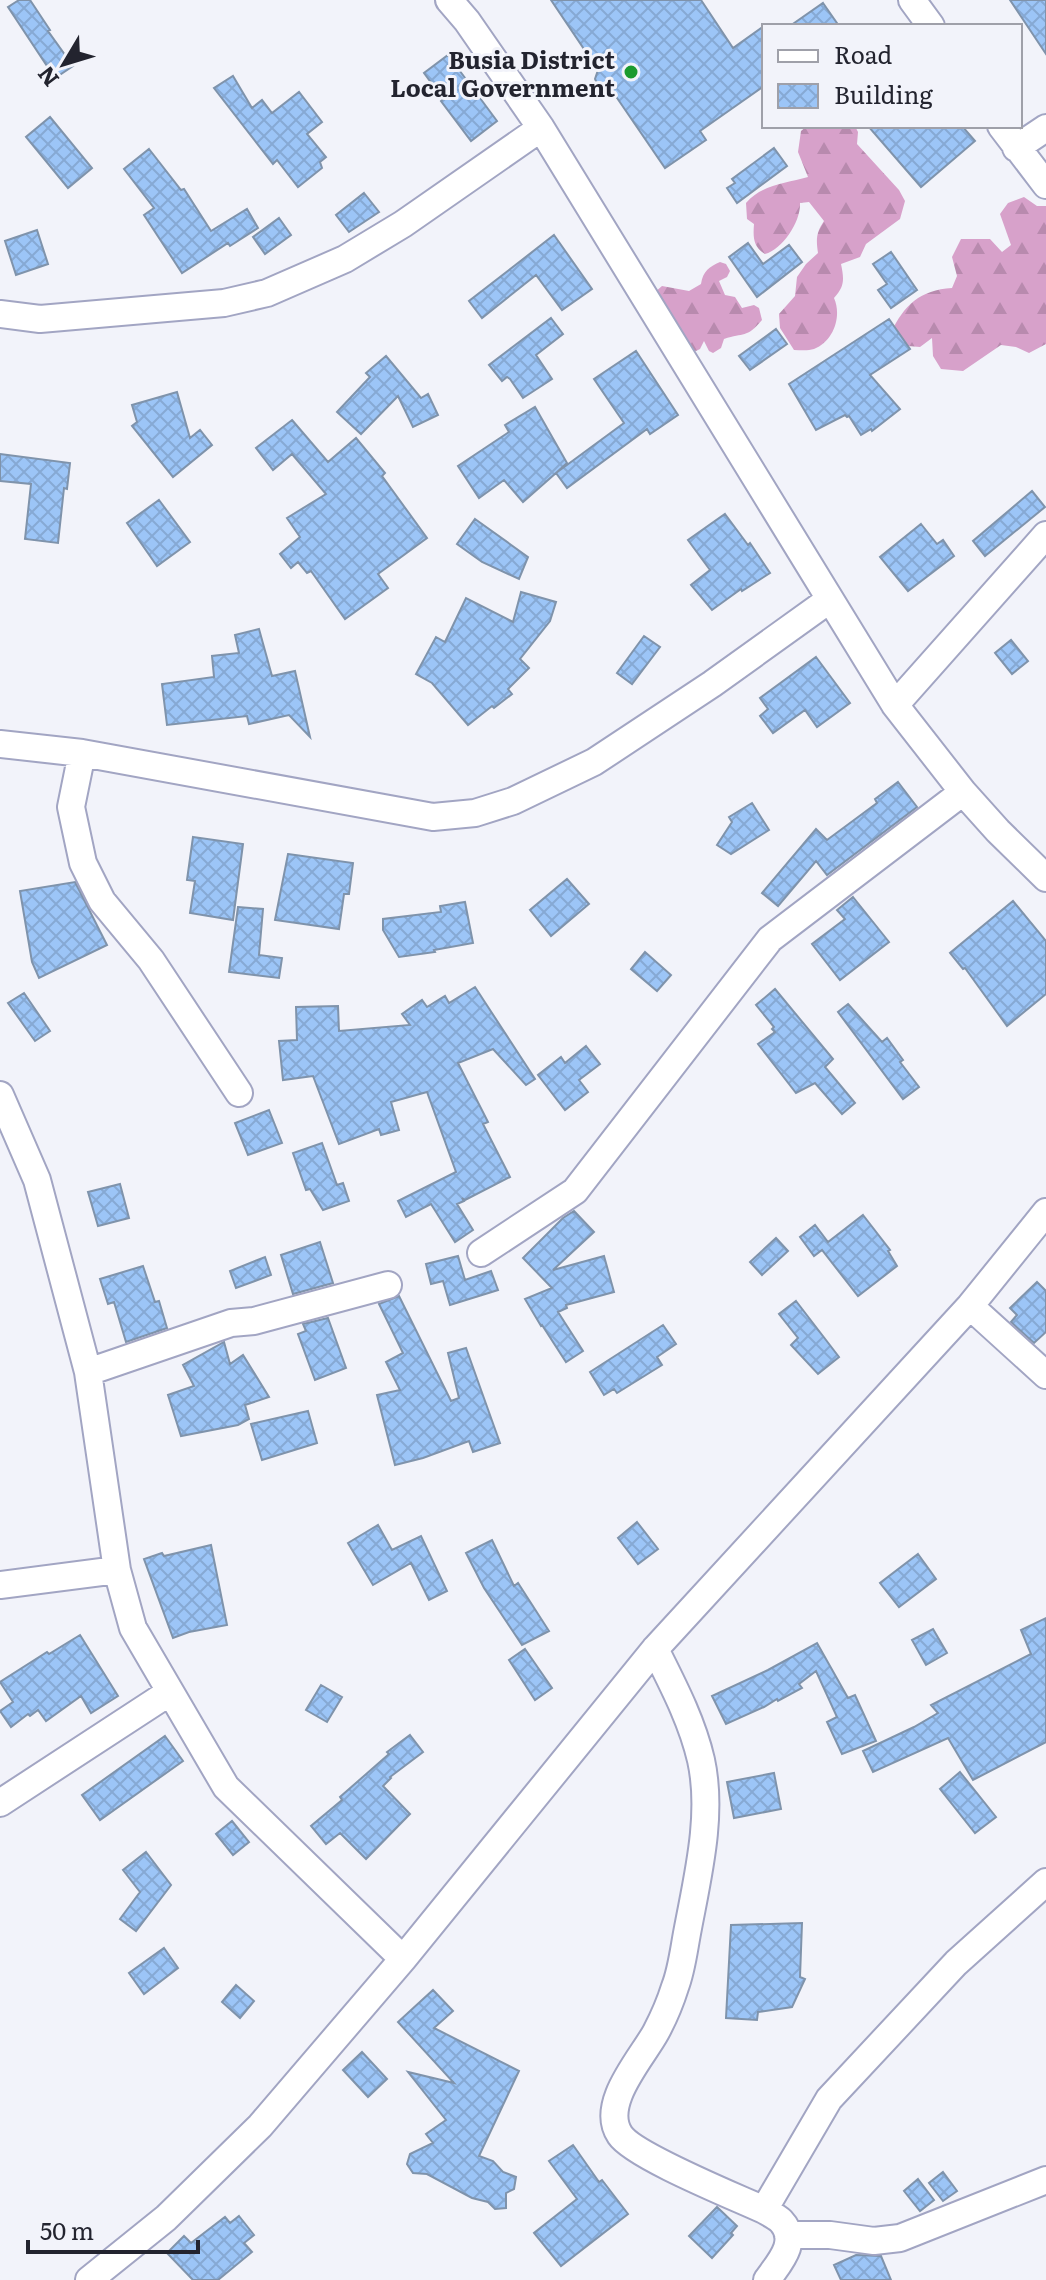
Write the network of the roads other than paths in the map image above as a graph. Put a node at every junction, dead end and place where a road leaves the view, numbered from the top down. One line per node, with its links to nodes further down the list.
1 (449, 0): 4 (street)
2 (912, 0): 3 (street)
3 (930, 24)
4 (541, 128): 9 (street); 11 (street)
5 (1002, 128): 7 (street)
6 (1046, 128): 7 (street)
7 (1016, 148): 8 (street)
8 (1046, 185)
9 (0, 314)
10 (1046, 535): 12 (street)
11 (829, 600): 12 (street); 14 (street)
12 (895, 705): 15 (street)
13 (0, 744): 14 (street)
14 (82, 753): 17 (street)
15 (963, 792): 16 (street); 20 (street)
16 (1046, 878)
17 (239, 1093)
18 (0, 1095): 23 (street)
19 (1046, 1212): 22 (street)
20 (481, 1253)
21 (388, 1285): 23 (street)
22 (970, 1306): 24 (street); 27 (street)
23 (88, 1372): 25 (street)
24 (1046, 1375)
25 (117, 1570): 26 (street); 28 (street)
26 (0, 1585)
27 (655, 1649): 31 (street); 33 (street)
28 (170, 1692): 29 (street); 31 (street)
29 (0, 1803)
30 (1046, 1882): 33 (street)
31 (403, 1959): 35 (street)
32 (1046, 2180): 34 (street)
33 (764, 2210): 34 (street)
34 (788, 2235): 36 (street)
35 (89, 2280)
36 (767, 2280)

